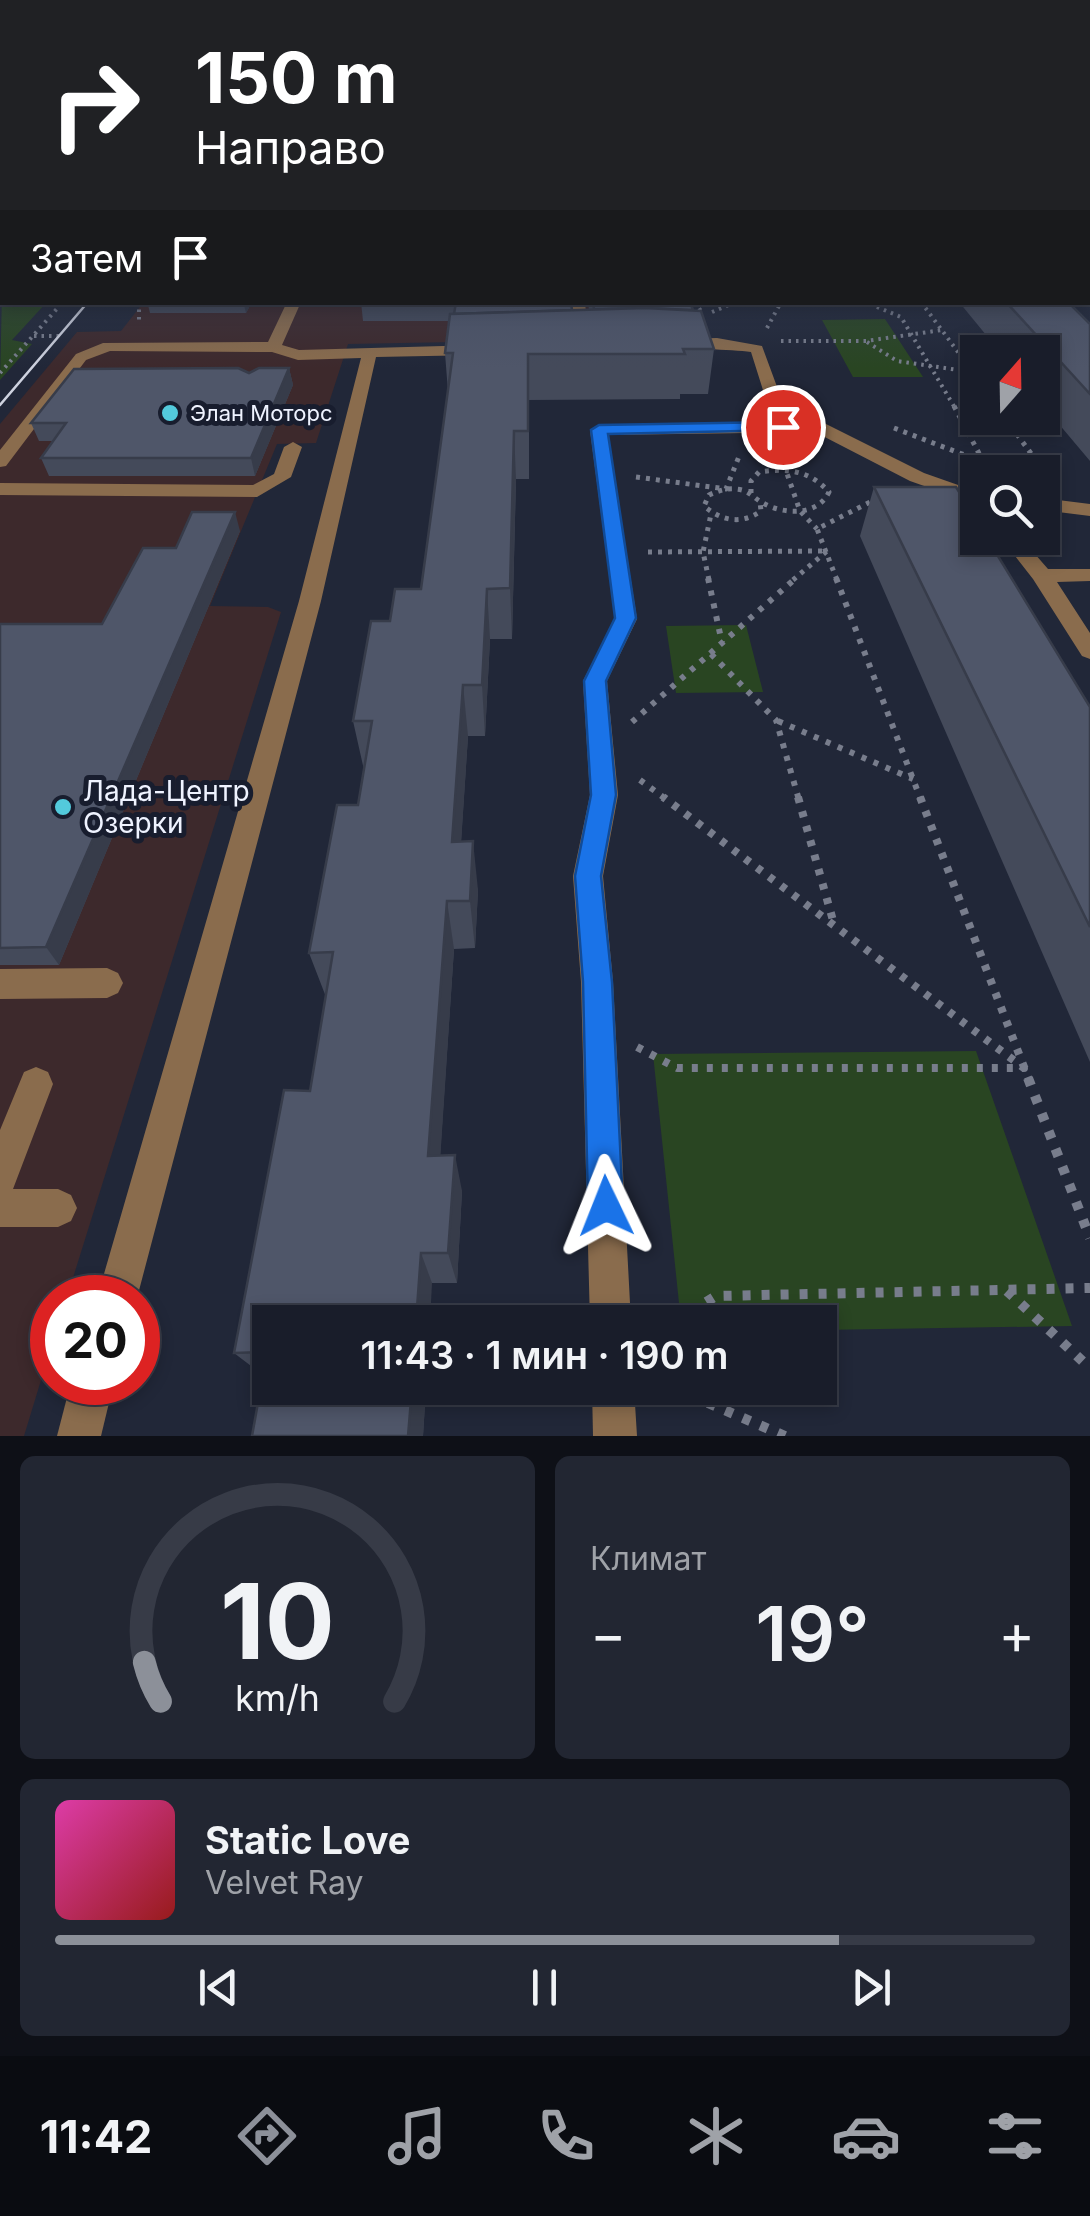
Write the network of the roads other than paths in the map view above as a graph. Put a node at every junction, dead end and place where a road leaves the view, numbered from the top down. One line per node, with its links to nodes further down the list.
1 (293, 305): 8 (street)
2 (578, 305): 4 (street)
3 (662, 343): 10 (street)
4 (584, 344): 5 (street); 6 (street)
5 (612, 344)
6 (553, 346)
7 (503, 350): 9 (street)
8 (273, 356): 9 (street); 12 (street)
9 (370, 356): 25 (street)
10 (783, 427): 14 (street); 26 (street)
11 (293, 446): 13 (street)
12 (0, 462)
13 (0, 489)
14 (960, 493)
15 (1025, 555): 17 (street)
16 (1090, 575): 17 (street)
17 (1042, 576): 18 (street)
18 (1090, 651)
19 (0, 984): 20 (street)
20 (108, 984)
21 (36, 1084): 22 (street)
22 (0, 1176)
23 (0, 1208): 24 (street)
24 (58, 1208)
25 (123, 1275)
26 (609, 1305)
27 (87, 1405): 29 (street)
28 (614, 1405): 30 (street)
29 (78, 1436)
30 (615, 1436)

